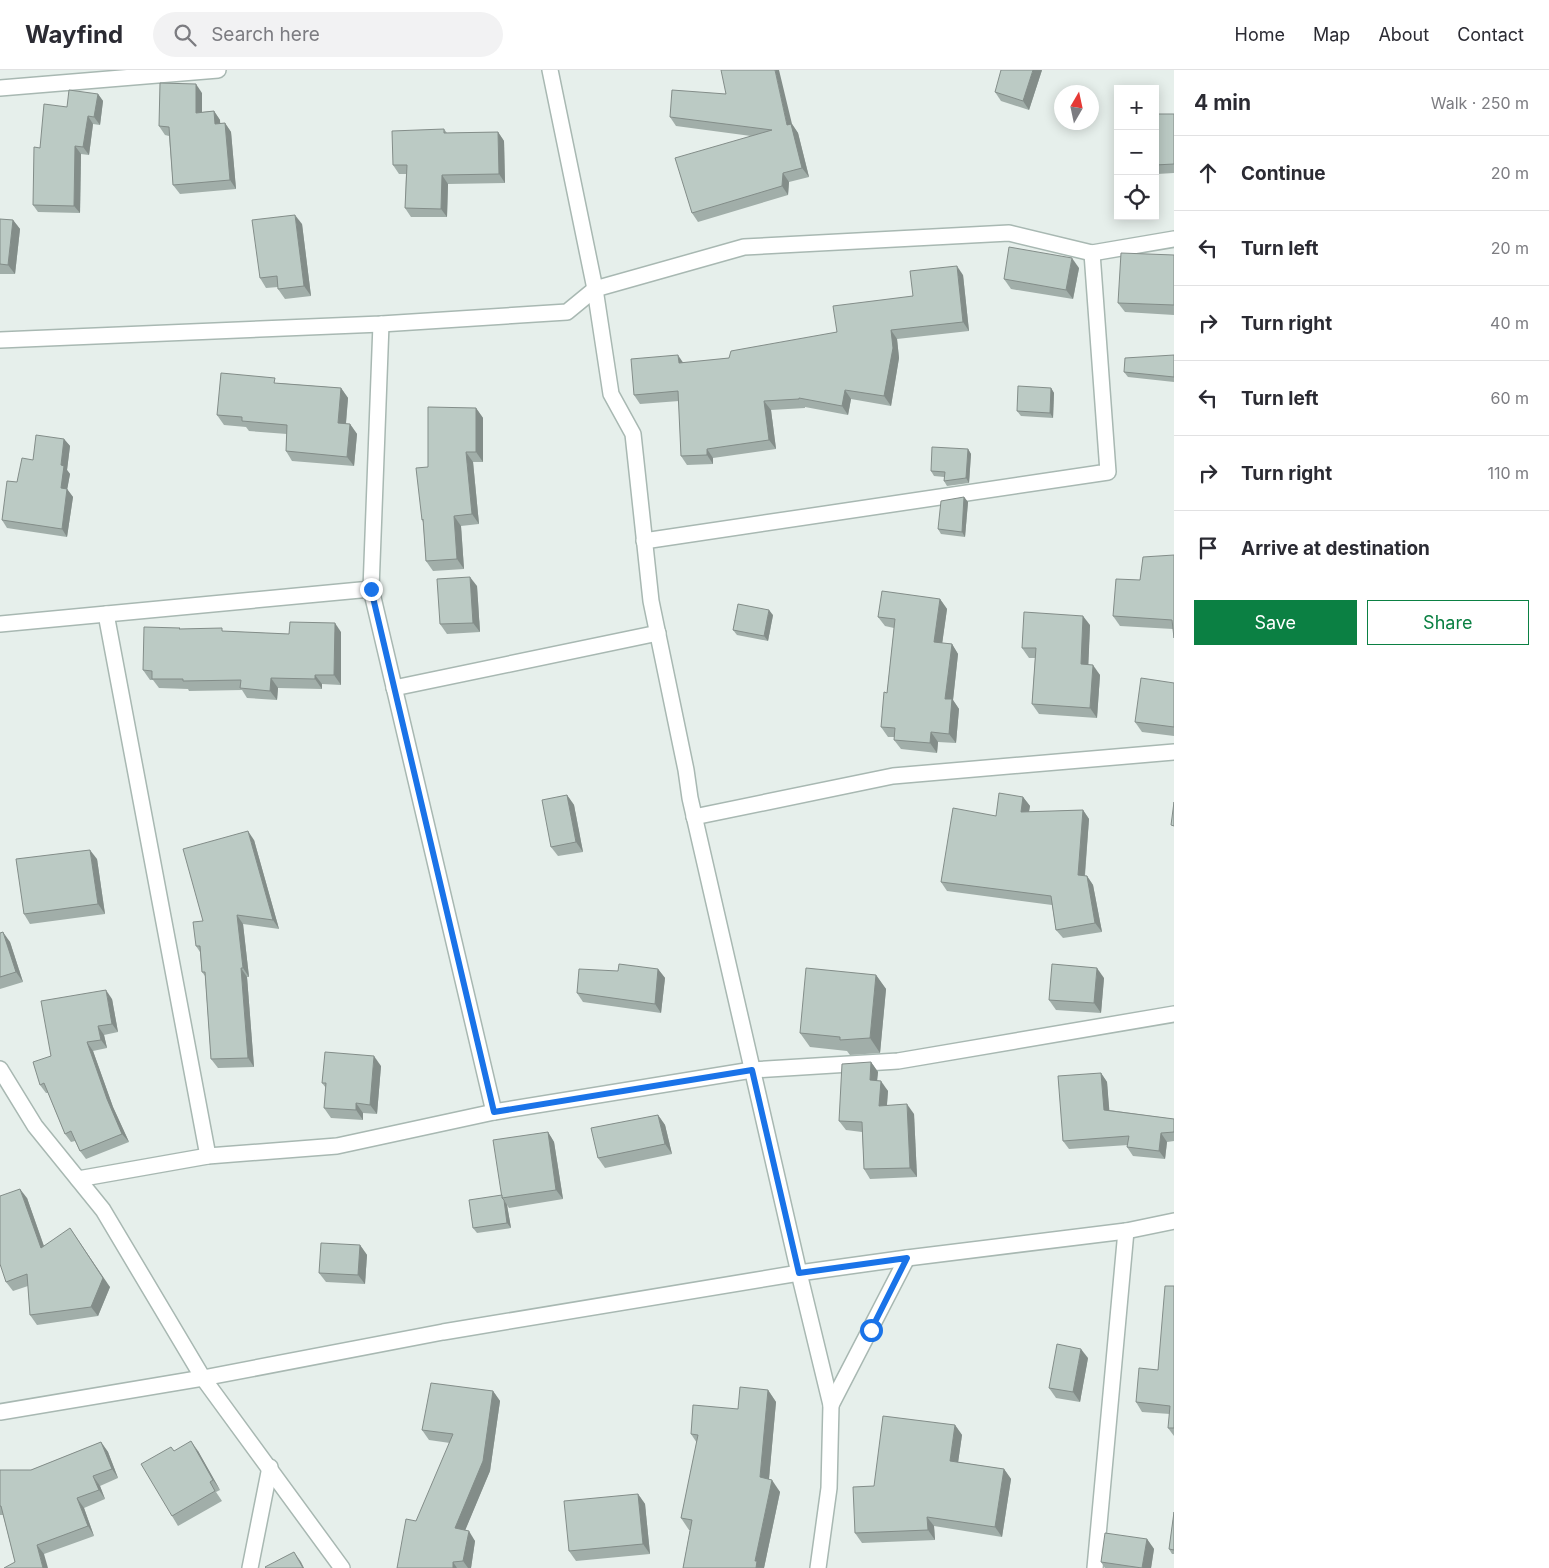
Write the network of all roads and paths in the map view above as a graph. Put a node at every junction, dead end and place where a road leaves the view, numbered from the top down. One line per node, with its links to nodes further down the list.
1 (218, 70): 3 (street)
2 (550, 70): 6 (street)
3 (0, 88)
4 (1174, 239): 5 (street)
5 (1092, 253): 6 (street); 9 (street)
6 (595, 288): 7 (street); 9 (street)
7 (381, 324): 8 (street); 10 (street)
8 (0, 340)
9 (644, 541): 13 (street)
10 (371, 589): 11 (street); 14 (street)
11 (106, 614): 12 (street); 21 (street)
12 (0, 624)
13 (658, 633): 14 (street); 16 (street)
14 (394, 688): 20 (street)
15 (1174, 752): 16 (street)
16 (694, 817): 19 (street)
17 (1174, 1014): 19 (street)
18 (0, 1069): 22 (street)
19 (752, 1070): 20 (street); 26 (street)
20 (494, 1112): 21 (street)
21 (208, 1156): 22 (street)
22 (78, 1179): 27 (street)
23 (1174, 1221): 24 (street)
24 (1126, 1231): 25 (street); 34 (street)
25 (907, 1258): 26 (street); 28 (street)
26 (799, 1273): 27 (street); 28 (street)
27 (203, 1378): 29 (street); 30 (street)
28 (832, 1405): 33 (street)
29 (0, 1412)
30 (270, 1467): 31 (street); 32 (street)
31 (250, 1568)
32 (342, 1568)
33 (818, 1568)
34 (1095, 1568)

